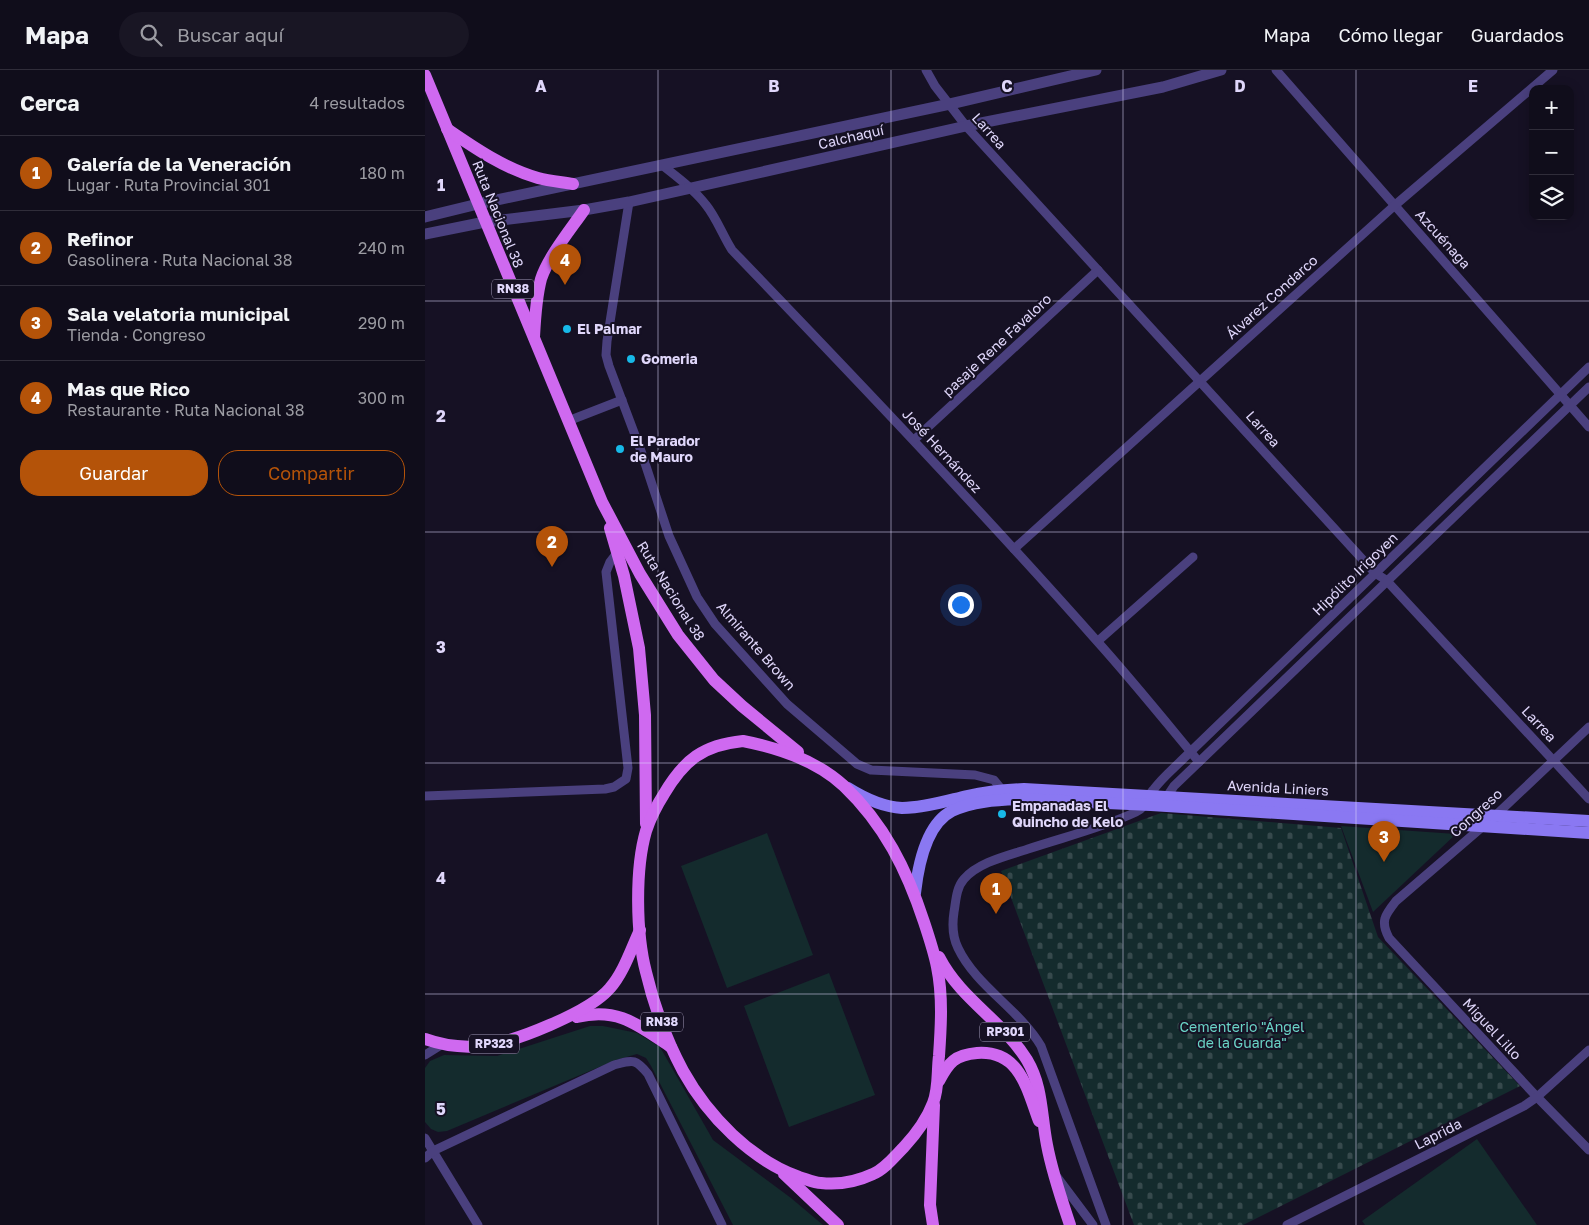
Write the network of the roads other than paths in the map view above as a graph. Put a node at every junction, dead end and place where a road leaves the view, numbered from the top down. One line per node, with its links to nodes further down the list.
1 (925, 70): 7 (street, Larrea)
2 (1096, 70): 7 (street, Calchaquí)
3 (1221, 70): 8 (street, Calchaquí)
4 (1276, 70): 15 (street, Azcuénaga)
5 (1553, 70): 15 (street, Álvarez Condarco)
6 (425, 75): 9 (main road, Ruta Nacional 38 / RN38)
7 (949, 104): 8 (street, Larrea); 10 (street, Calchaquí)
8 (966, 126): 12 (street, Calchaquí); 20 (street, Larrea)
9 (447, 129): 11 (main road); 14 (main road, Ruta Nacional 38 / RN38)
10 (662, 165): 11 (street, Calchaquí); 12 (street, José Hernández)
11 (573, 184): 14 (street, Calchaquí)
12 (691, 188): 13 (street, Calchaquí); 30 (street, José Hernández)
13 (629, 202): 16 (street, Calchaquí); 26 (street, Almirante Brown)
14 (478, 204): 17 (street, Calchaquí); 18 (main road, Ruta Nacional 38 / RN38)
15 (1394, 206): 23 (street, Álvarez Condarco); 25 (street, Azcuénaga)
16 (585, 210): 18 (street, Calchaquí); 21 (main road)
17 (425, 217)
18 (485, 222): 19 (street, Calchaquí); 21 (main road, Ruta Nacional 38 / RN38)
19 (425, 234)
20 (1098, 270): 23 (street, Larrea); 30 (street, pasaje Rene Favaloro)
21 (534, 340): 28 (main road, Ruta Nacional 38 / RN38)
22 (1589, 367): 25 (street, Hipólito Irigoyen)
23 (1201, 381): 32 (street, Álvarez Condarco); 35 (street, Larrea)
24 (1589, 386): 27 (street, Hipólito Irigoyen)
25 (1561, 394): 27 (street, Azcuénaga); 35 (street, Hipólito Irigoyen)
26 (622, 400): 28 (street); 44 (street, Almirante Brown)
27 (1570, 404): 29 (street, Azcuénaga); 36 (street, Hipólito Irigoyen)
28 (568, 421): 31 (main road, Ruta Nacional 38 / RN38)
29 (1589, 427)
30 (913, 440): 32 (street, José Hernández)
31 (602, 502): 33 (main road, Ruta Nacional 38 / RN38); 42 (main road, Ruta Nacional 38 / RN38)
32 (1014, 549): 37 (street, José Hernández)
33 (617, 553): 45 (street); 53 (main road, Ruta Nacional 38 / RN38)
34 (1193, 557): 37 (street)
35 (1375, 573): 36 (street, Larrea); 39 (street, Hipólito Irigoyen)
36 (1386, 580): 40 (street, Larrea); 41 (street, Hipólito Irigoyen)
37 (1098, 641): 39 (street, José Hernández)
38 (1589, 727): 40 (street, Congreso)
39 (1190, 752): 41 (street, José Hernández); 47 (street, Hipólito Irigoyen)
40 (1553, 760): 46 (street, Larrea); 50 (street, Congreso)
41 (1199, 762): 49 (street, Hipólito Irigoyen)
42 (816, 766): 43 (main road, RN38); 53 (main road, RN38)
43 (842, 785): 48 (main road); 55 (main road, RN38)
44 (1003, 790): 47 (main road, Avenida Liniers); 48 (main road, Avenida Liniers)
45 (425, 796)
46 (1589, 799)
47 (1147, 800): 48 (main road, Avenida Liniers); 49 (main road, Avenida Liniers); 81 (street)
48 (967, 801): 55 (main road)
49 (1164, 801): 50 (main road, Avenida Liniers); 52 (main road, Avenida Liniers)
50 (1495, 815): 51 (main road, Avenida Liniers); 52 (street, Congreso)
51 (1589, 821)
52 (1482, 826): 54 (main road, Avenida Liniers); 56 (street, Congreso)
53 (646, 831): 57 (main road, RN38)
54 (1589, 833)
55 (915, 893): 58 (main road, RN38)
56 (1383, 920): 66 (street, Miguel Lillo)
57 (640, 930): 59 (main road, RP323); 62 (main road, RN38)
58 (929, 939): 65 (main road, RN38); 69 (main road, RP301)
59 (560, 1021): 61 (main road, RP323); 62 (main road, RP323)
60 (425, 1039): 61 (main road, RP323)
61 (441, 1045): 64 (street)
62 (671, 1047): 73 (main road, RN38)
63 (1589, 1050): 66 (street, Laprida)
64 (425, 1055)
65 (936, 1084): 67 (main road, RN38); 69 (main road, RP301)
66 (1537, 1097): 70 (street, Miguel Lillo); 82 (street, Laprida)
67 (935, 1100): 73 (main road, RN38); 78 (main road, RN38)
68 (425, 1138): 71 (street)
69 (1046, 1143): 74 (main road, RP301)
70 (1589, 1150)
71 (433, 1151): 72 (street); 75 (street); 76 (street)
72 (425, 1158)
73 (780, 1170): 77 (main road, RN38)
74 (1052, 1170): 79 (main road, RP301); 80 (street)
75 (477, 1225)
76 (722, 1225)
77 (838, 1225)
78 (933, 1225)
79 (1070, 1225)
80 (1093, 1225)
81 (1106, 1225)
82 (1287, 1225)

